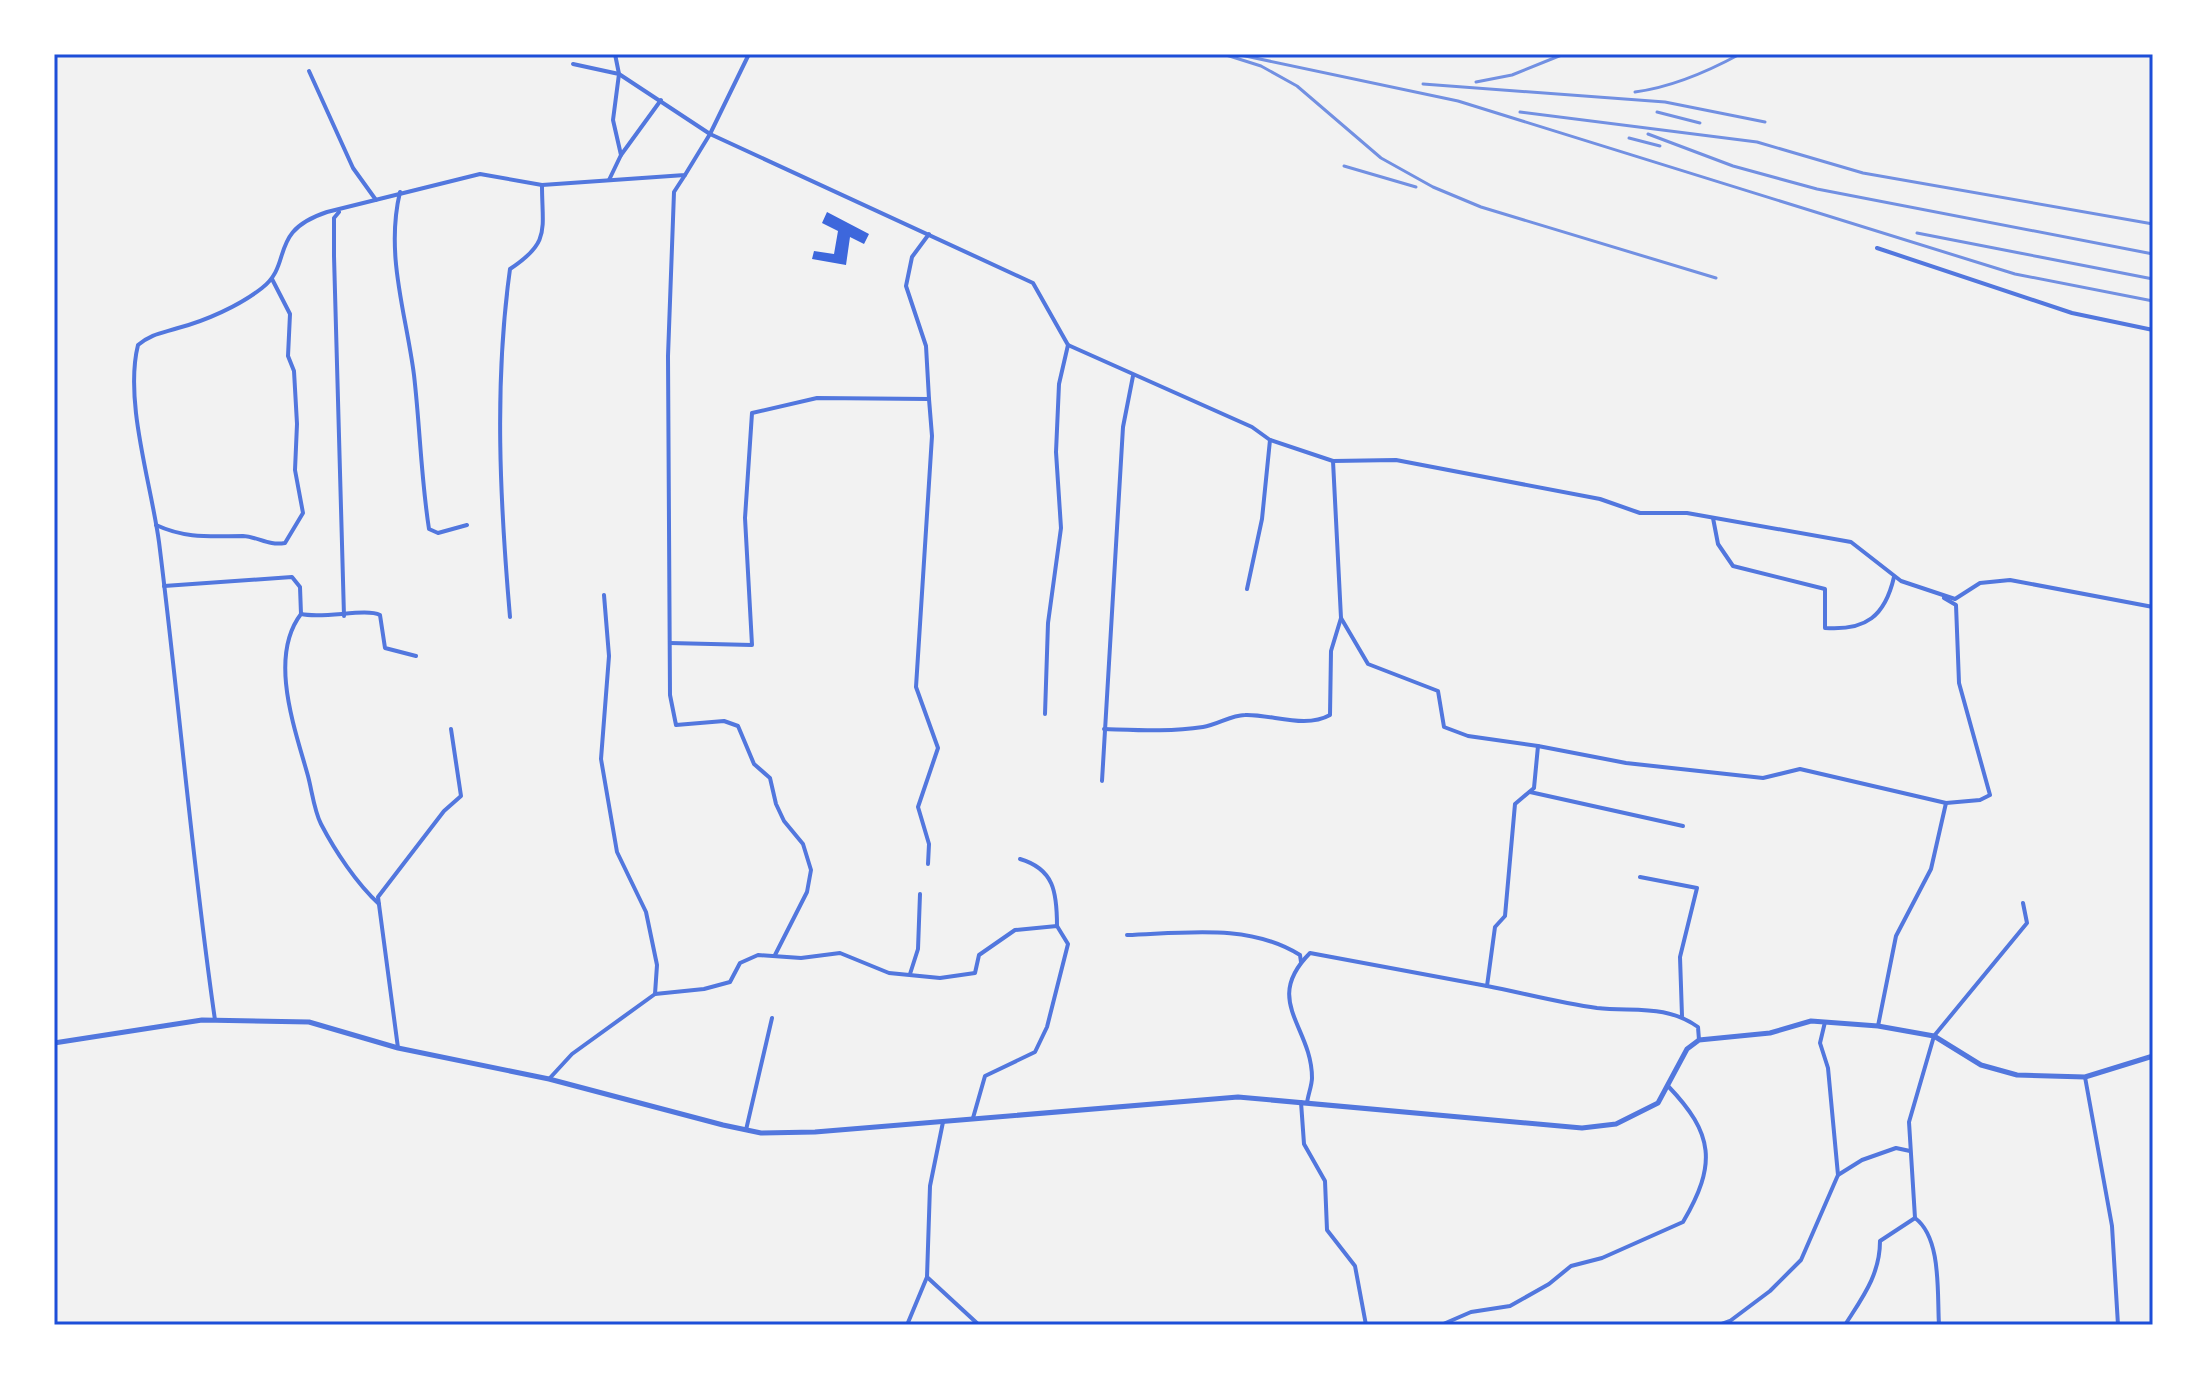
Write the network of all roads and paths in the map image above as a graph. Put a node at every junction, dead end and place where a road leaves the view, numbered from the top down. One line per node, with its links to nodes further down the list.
1 (615, 54): 5 (street)
2 (749, 54): 7 (street)
3 (573, 64): 5 (street)
4 (309, 71): 13 (street)
5 (619, 74): 6 (street); 8 (street)
6 (661, 100): 7 (street); 8 (street)
7 (710, 134): 9 (street); 15 (street)
8 (621, 155): 10 (street)
9 (685, 175): 10 (street); 37 (street)
10 (609, 180): 11 (street)
11 (542, 185): 12 (street); 35 (street)
12 (400, 192): 13 (street); 26 (street)
13 (376, 200): 14 (street)
14 (339, 212): 17 (street); 34 (street)
15 (929, 234): 19 (street); 21 (street)
16 (1877, 248): 18 (street)
17 (272, 279): 25 (street); 25 (street)
18 (2153, 330)
19 (1068, 345): 20 (street); 39 (street)
20 (1133, 376): 22 (street); 41 (street)
21 (929, 399): 37 (street); 48 (street)
22 (1270, 440): 23 (street); 29 (street)
23 (1333, 461): 24 (street); 36 (street)
24 (1713, 518): 27 (street); 27 (street)
25 (156, 525): 28 (street)
26 (467, 525)
27 (1894, 576): 30 (street)
28 (164, 586): 33 (street); 62 (street)
29 (1247, 589)
30 (1939, 594): 32 (street); 45 (street)
31 (604, 595): 59 (street)
32 (2153, 607)
33 (301, 614): 34 (street); 52 (street)
34 (344, 616): 38 (street)
35 (510, 617)
36 (1341, 618): 41 (street); 42 (street)
37 (670, 643): 55 (street)
38 (416, 656)
39 (1045, 714)
40 (451, 729): 52 (street)
41 (1104, 729): 43 (street)
42 (1538, 746): 44 (street); 45 (street)
43 (1102, 781)
44 (1530, 792): 46 (street); 58 (street)
45 (1946, 803): 64 (street)
46 (1683, 826)
47 (1020, 859): 53 (street)
48 (928, 864)
49 (1640, 877): 60 (street)
50 (920, 894): 57 (street)
51 (2023, 903): 65 (street)
52 (379, 904): 68 (street)
53 (1057, 926): 57 (street); 74 (street)
54 (1127, 935): 56 (street)
55 (775, 955): 57 (street); 59 (street)
56 (1301, 962): 58 (street); 73 (street)
57 (910, 975)
58 (1487, 986): 60 (street)
59 (655, 994): 71 (street)
60 (1682, 1016): 66 (street)
61 (772, 1018): 76 (street)
62 (215, 1020): 67 (street); 68 (street)
63 (1825, 1022): 64 (street); 66 (street); 78 (street)
64 (1878, 1026): 65 (street)
65 (1934, 1036): 70 (street); 77 (street)
66 (1699, 1040): 72 (street)
67 (54, 1043)
68 (398, 1048): 71 (street)
69 (2153, 1056): 70 (street)
70 (2085, 1077): 88 (street)
71 (549, 1079): 76 (street)
72 (1668, 1086): 73 (street); 84 (street)
73 (1304, 1103): 74 (street); 83 (street)
74 (973, 1118): 75 (street)
75 (944, 1120): 76 (street); 80 (street)
76 (746, 1130)
77 (1910, 1151): 78 (street); 79 (street)
78 (1838, 1175): 85 (street)
79 (1915, 1218): 86 (street); 87 (street)
80 (927, 1277): 81 (street); 82 (street)
81 (907, 1325)
82 (979, 1325)
83 (1366, 1325)
84 (1441, 1325)
85 (1719, 1325)
86 (1845, 1325)
87 (1939, 1325)
88 (2118, 1325)

